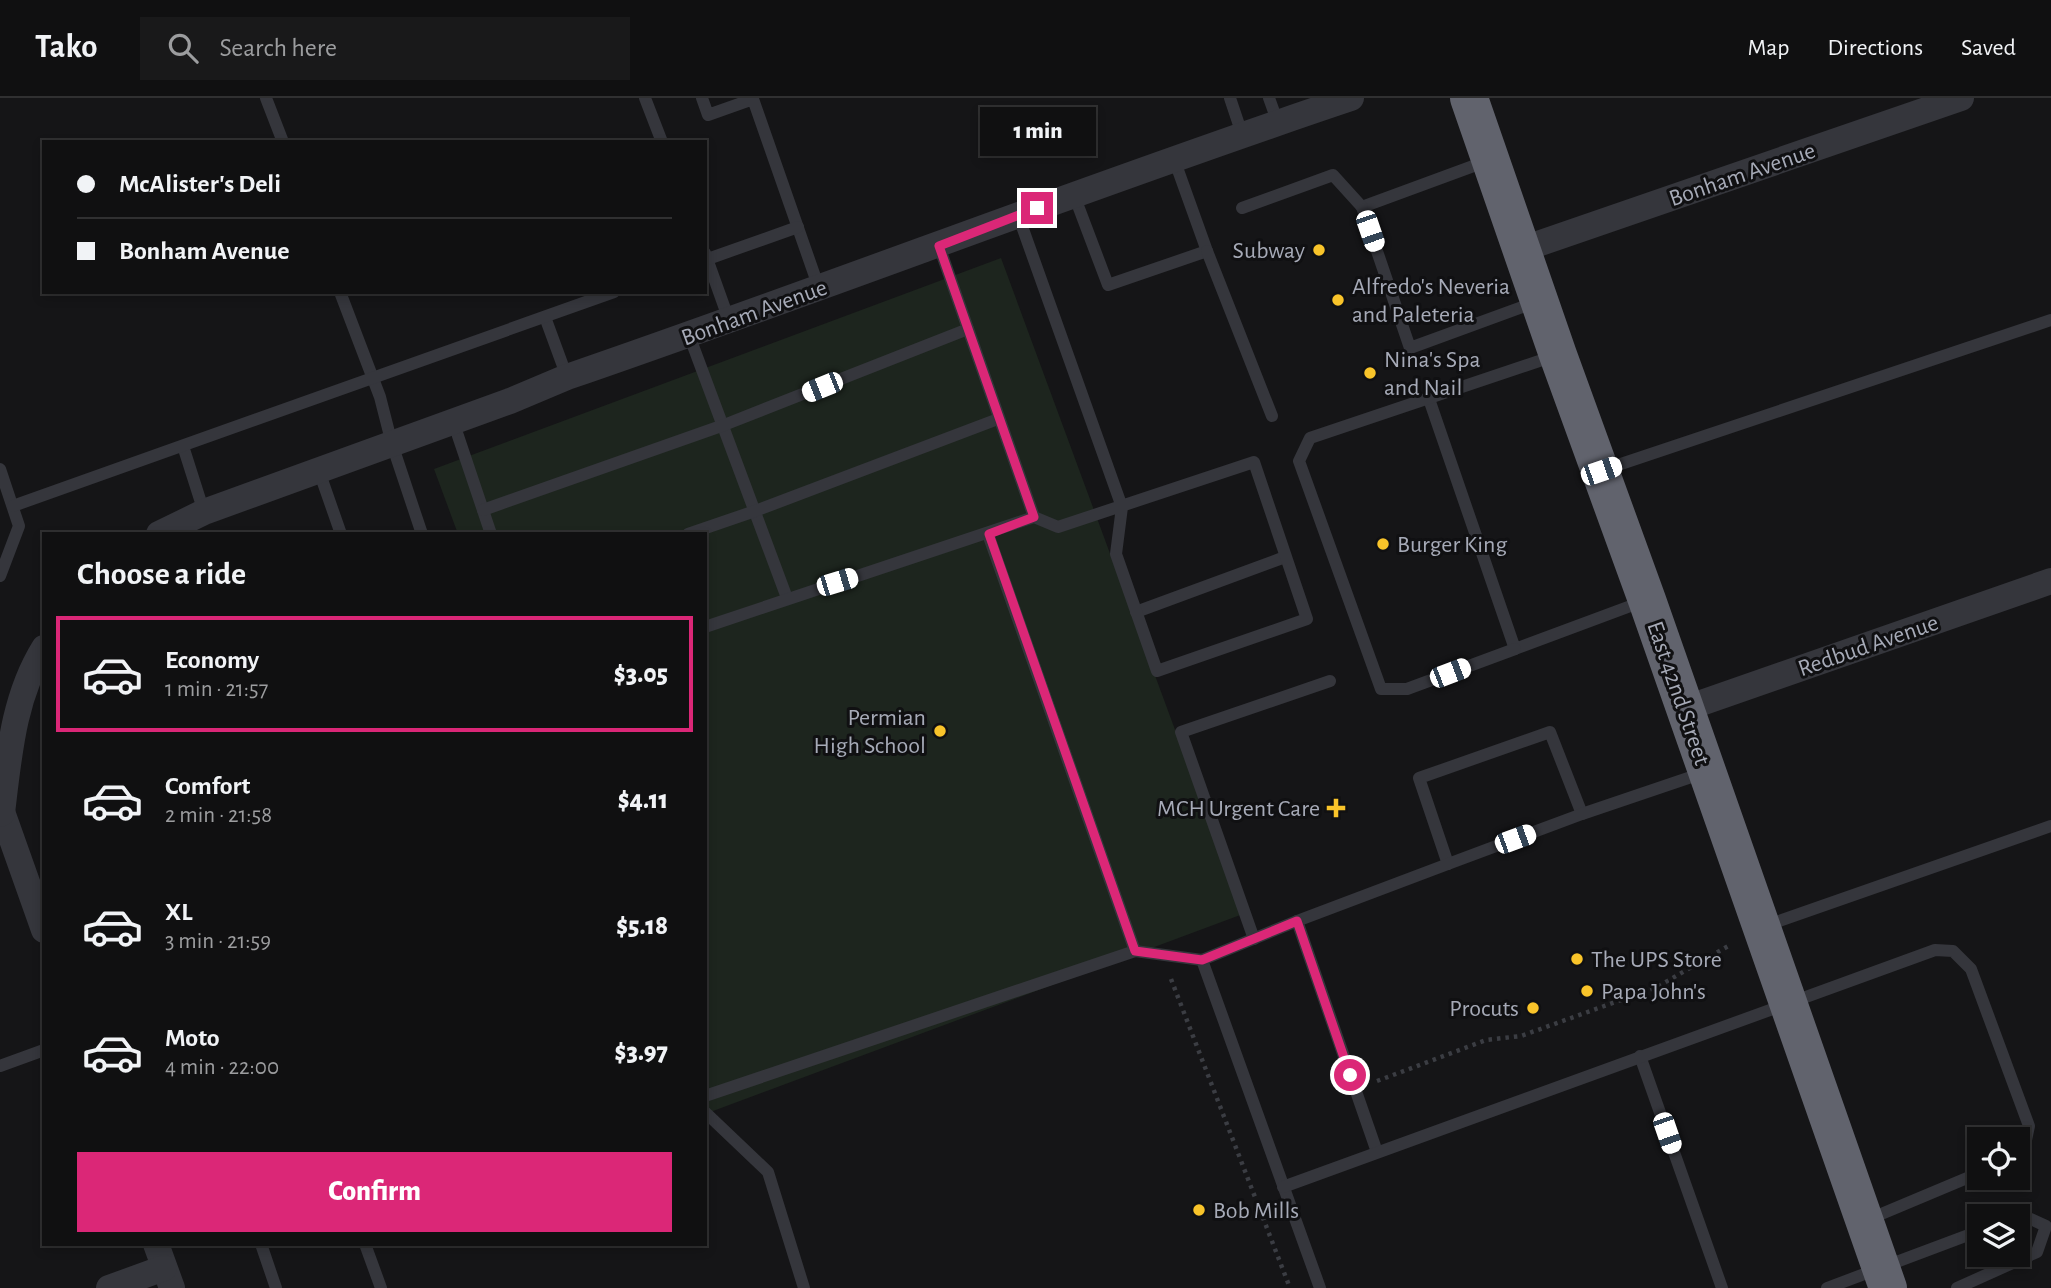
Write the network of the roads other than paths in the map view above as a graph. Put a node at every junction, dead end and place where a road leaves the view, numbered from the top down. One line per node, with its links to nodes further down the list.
1 (266, 98): 10 (lane)
2 (645, 98): 11 (lane)
3 (702, 98): 18 (lane)
4 (1230, 98): 9 (lane)
5 (1351, 98): 8 (street, Bonham Avenue)
6 (1469, 98): 13 (highway, East 42nd Street)
7 (1961, 98): 20 (street, Bonham Avenue)
8 (1274, 110): 9 (street, Bonham Avenue)
9 (1242, 134): 12 (street, Bonham Avenue)
10 (282, 140)
11 (661, 140)
12 (1174, 159): 14 (street, Bonham Avenue); 21 (lane)
13 (1491, 160): 15 (lane); 20 (highway, East 42nd Street)
14 (1073, 195): 17 (street, Bonham Avenue); 21 (lane)
15 (1362, 207): 16 (lane); 27 (lane)
16 (1241, 208)
17 (1018, 215): 19 (street, Bonham Avenue); 47 (lane)
18 (798, 227): 22 (lane); 24 (lane)
19 (939, 246): 24 (street, Bonham Avenue); 31 (lane)
20 (1523, 249): 27 (highway, East 42nd Street)
21 (1207, 251): 37 (lane)
22 (707, 257)
23 (707, 260): 29 (lane)
24 (819, 289): 29 (street, Bonham Avenue)
25 (341, 294): 35 (lane)
26 (608, 294): 28 (lane)
27 (1540, 301): 33 (highway, East 42nd Street)
28 (545, 317): 34 (lane); 35 (lane)
29 (729, 320): 32 (street, Bonham Avenue)
30 (2051, 320): 45 (lane)
31 (968, 329): 38 (lane); 40 (lane)
32 (690, 335): 34 (street, Bonham Avenue); 40 (lane)
33 (1558, 355): 36 (lane); 45 (highway, East 42nd Street)
34 (566, 377): 39 (street, Bonham Avenue)
35 (373, 378): 41 (lane); 42 (lane)
36 (1429, 399): 65 (lane); 65 (lane)
37 (1272, 416)
38 (998, 419): 49 (lane); 51 (lane)
39 (453, 422): 41 (street, Bonham Avenue); 48 (lane)
40 (724, 425): 48 (lane); 49 (lane)
41 (392, 444): 44 (street, Bonham Avenue); 54 (lane)
42 (183, 446): 46 (lane); 50 (lane)
43 (0, 469): 46 (lane)
44 (319, 471): 50 (street, Bonham Avenue); 53 (lane)
45 (1601, 471): 62 (highway, East 42nd Street)
46 (13, 506): 59 (lane)
47 (1122, 507): 51 (lane); 58 (lane); 63 (lane)
48 (483, 510): 55 (lane)
49 (755, 511): 56 (lane); 61 (lane)
50 (204, 512): 52 (street, Bonham Avenue)
51 (1034, 517): 57 (lane)
52 (163, 532)
53 (340, 532)
54 (421, 532)
55 (490, 532)
56 (694, 532)
57 (989, 534): 61 (lane); 78 (lane)
58 (1285, 557): 63 (lane); 63 (lane)
59 (0, 576)
60 (2051, 581): 68 (street, Redbud Avenue)
61 (787, 598): 64 (lane)
62 (1647, 600): 65 (lane); 68 (highway, East 42nd Street)
63 (1136, 612)
64 (707, 625)
65 (1515, 649)
66 (42, 652): 70 (street)
67 (1330, 681): 77 (lane)
68 (1684, 709): 69 (highway, East 42nd Street)
69 (1706, 772): 71 (lane); 76 (highway, East 42nd Street)
70 (1, 811): 74 (street)
71 (1582, 814): 73 (lane); 73 (lane)
72 (2051, 826): 76 (lane)
73 (1448, 864): 75 (lane)
74 (42, 920)
75 (1297, 921): 77 (lane); 87 (lane)
76 (1762, 927): 80 (highway, East 42nd Street)
77 (1254, 939): 79 (lane)
78 (1135, 951): 79 (lane); 84 (lane)
79 (1202, 960): 89 (lane)
80 (1788, 1002): 82 (lane); 86 (lane); 91 (highway, East 42nd Street)
81 (42, 1051): 83 (lane)
82 (1640, 1056): 87 (lane); 103 (lane)
83 (0, 1066)
84 (707, 1095)
85 (707, 1114): 101 (lane)
86 (2029, 1127)
87 (1377, 1152): 89 (lane)
88 (1967, 1178): 91 (lane)
89 (1283, 1187): 102 (lane)
90 (2030, 1218): 92 (lane)
91 (1865, 1221): 97 (highway, East 42nd Street)
92 (2048, 1225): 105 (lane)
93 (1967, 1237): 97 (lane)
94 (262, 1246): 99 (lane)
95 (366, 1246): 100 (lane)
96 (164, 1267): 98 (street)
97 (1885, 1278): 104 (lane)
98 (109, 1288)
99 (276, 1288)
100 (381, 1288)
101 (804, 1288)
102 (1320, 1288)
103 (1722, 1288)
104 (1827, 1288)
105 (1957, 1288)

